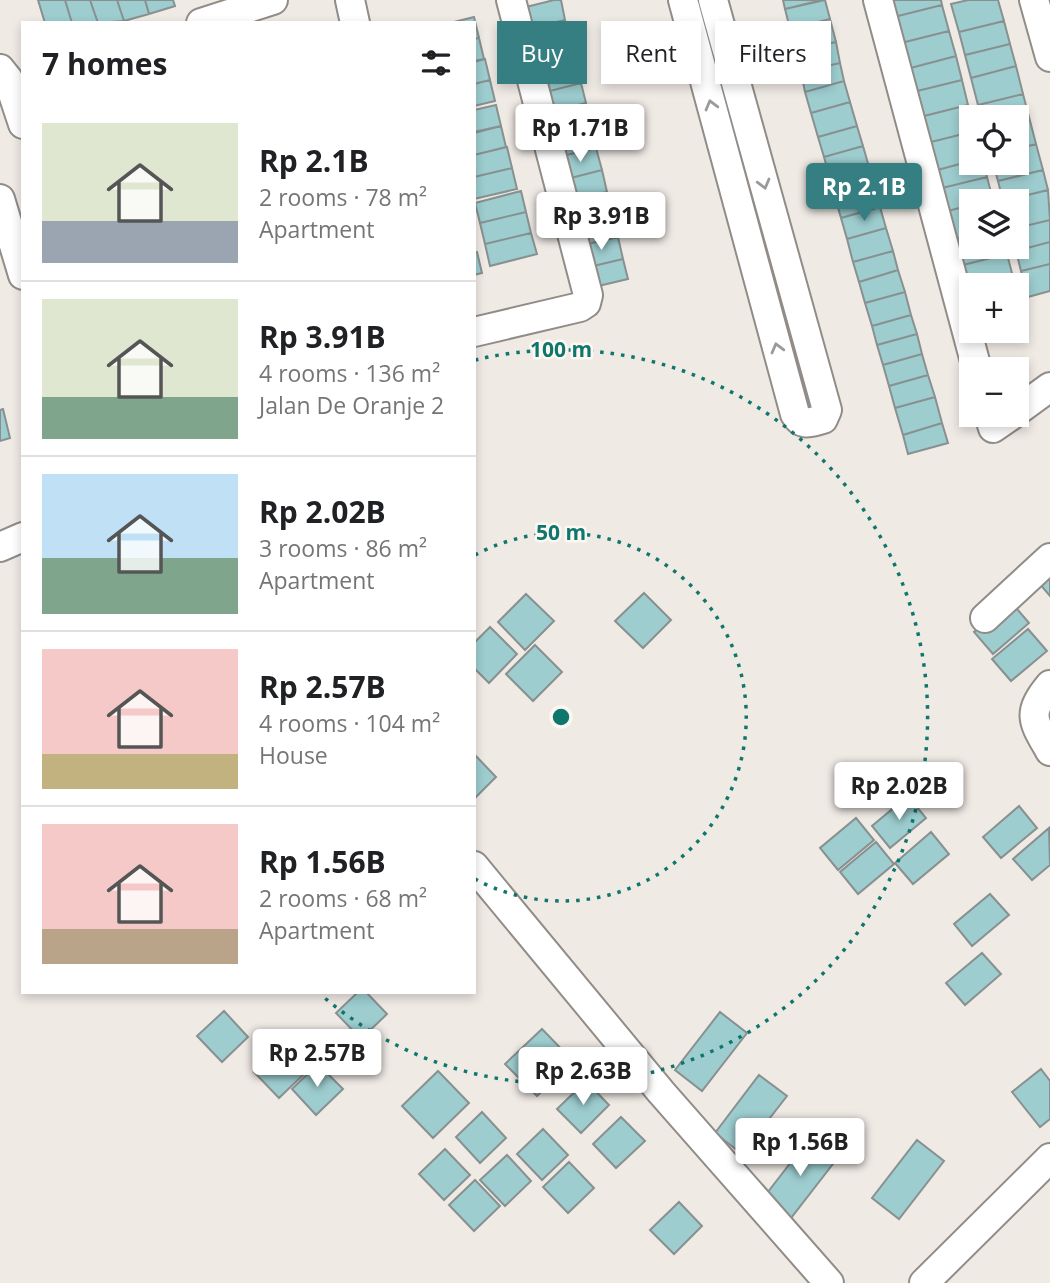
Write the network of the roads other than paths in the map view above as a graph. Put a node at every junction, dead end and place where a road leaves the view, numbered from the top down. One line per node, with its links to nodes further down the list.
1 (273, 0): 8 (street)
2 (350, 0): 9 (street)
3 (511, 0): 17 (street)
4 (683, 0): 14 (street, one-way to 4)
5 (713, 0): 13 (street)
6 (878, 0): 18 (street)
7 (1034, 0): 10 (street)
8 (207, 21)
9 (355, 21)
10 (1050, 57)
11 (8, 76): 12 (street)
12 (21, 118)
13 (752, 141): 14 (street); 14 (street, one-way to 14)
14 (723, 149)
15 (0, 199): 16 (street)
16 (21, 268)
17 (476, 332)
18 (974, 357)
19 (1050, 387): 20 (street)
20 (1029, 402)
21 (21, 538): 22 (street)
22 (0, 547)
23 (1050, 558): 24 (street)
24 (985, 618)
25 (1050, 685): 26 (street)
26 (1050, 751)
27 (476, 868): 29 (street)
28 (1050, 1158): 30 (street)
29 (829, 1283)
30 (924, 1283)

